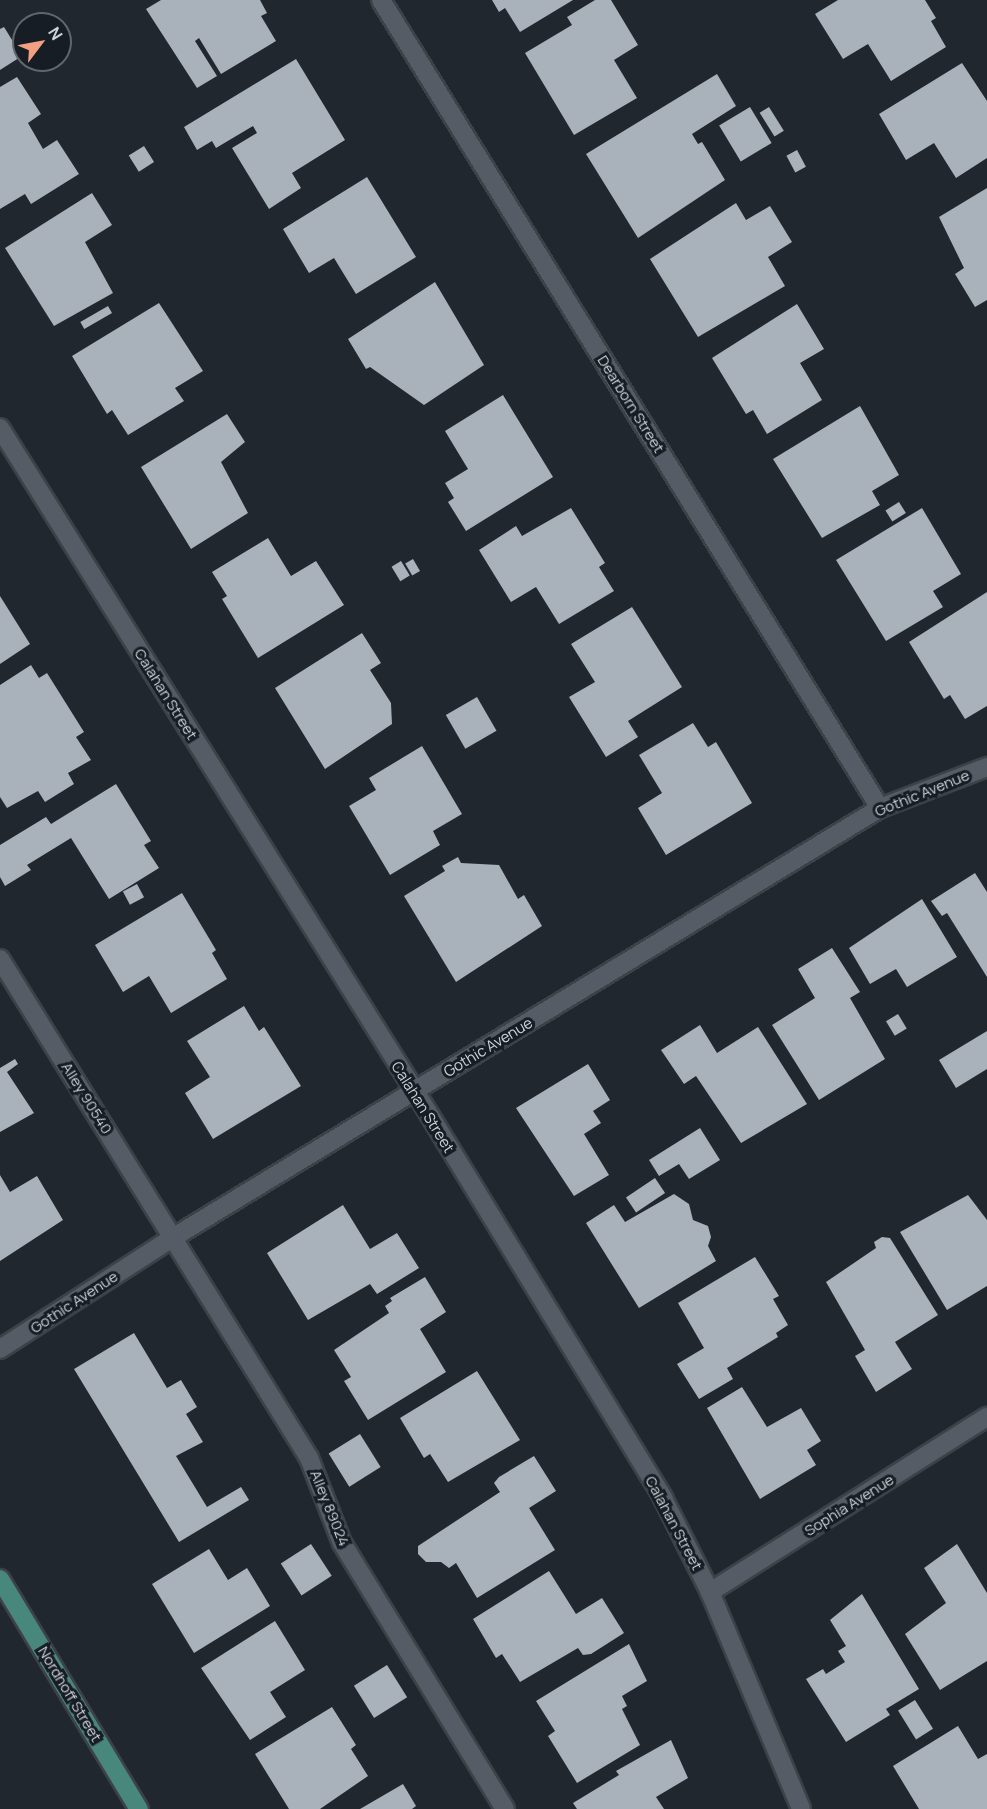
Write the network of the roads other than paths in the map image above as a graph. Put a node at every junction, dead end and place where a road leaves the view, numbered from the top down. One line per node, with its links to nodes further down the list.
1 (381, 0): 4 (street, Dearborn Street)
2 (0, 428): 6 (street, Calahan Street)
3 (987, 767): 4 (street, Gothic Avenue)
4 (880, 808): 6 (street, Gothic Avenue)
5 (0, 959): 7 (street, Alley 90540)
6 (415, 1091): 7 (street, Gothic Avenue); 11 (street, Calahan Street)
7 (174, 1237): 8 (street, Gothic Avenue); 13 (street, Alley 89024)
8 (0, 1349)
9 (987, 1417): 11 (street, Sophia Avenue)
10 (0, 1579): 12 (main road, Nordhoff Street)
11 (710, 1592): 14 (street, Calahan Street)
12 (139, 1809)
13 (505, 1809)
14 (801, 1809)

